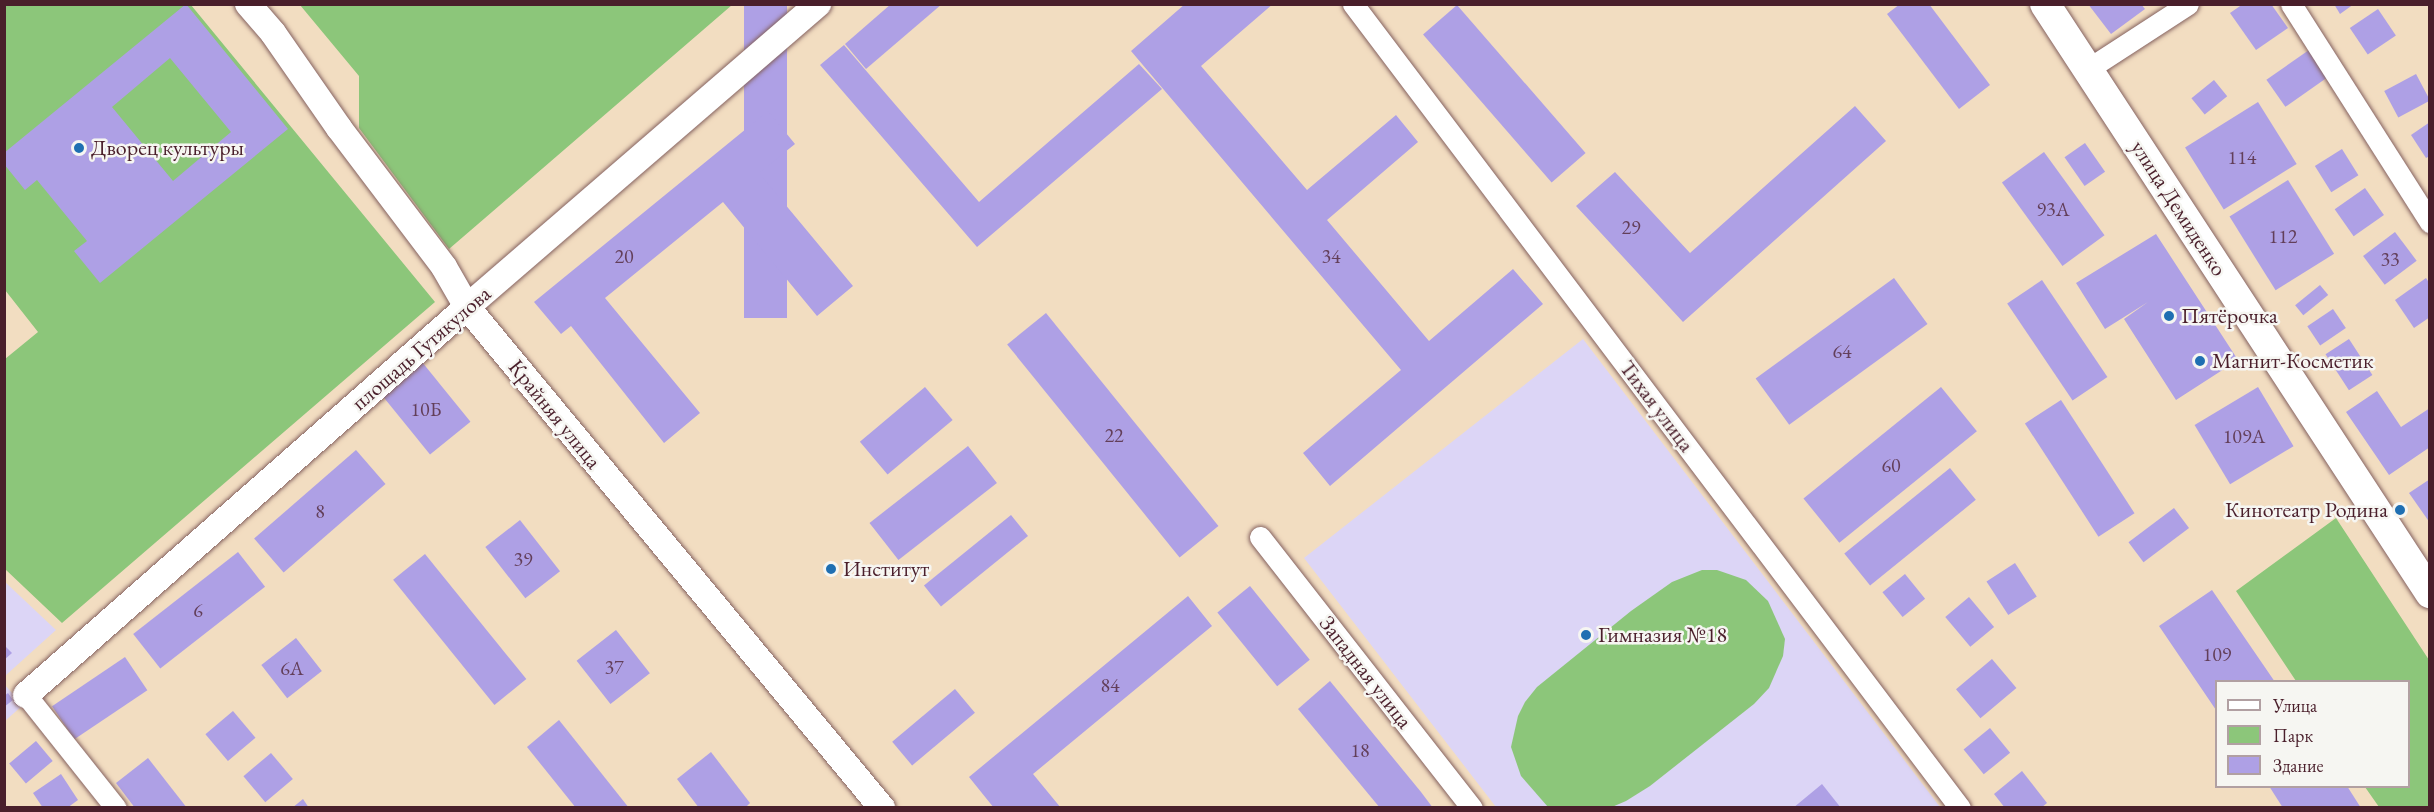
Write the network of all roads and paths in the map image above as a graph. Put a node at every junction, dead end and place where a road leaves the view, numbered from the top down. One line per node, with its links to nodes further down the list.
1 (248, 4): 9 (street, Крайняя улица)
2 (818, 4): 9 (street, площадь Гутякулова)
3 (1353, 4): 16 (street, Тихая улица)
4 (2045, 4): 7 (main road, улица Демиденко)
5 (2188, 4): 7 (street)
6 (2291, 4): 8 (street)
7 (2088, 69): 11 (main road, улица Демиденко)
8 (2430, 222)
9 (467, 307): 12 (street, площадь Гутякулова); 14 (street, Крайняя улица)
10 (1260, 537): 15 (street, Западная улица)
11 (2430, 593)
12 (26, 695): 13 (street)
13 (116, 807)
14 (882, 807)
15 (1472, 807)
16 (1960, 807)

